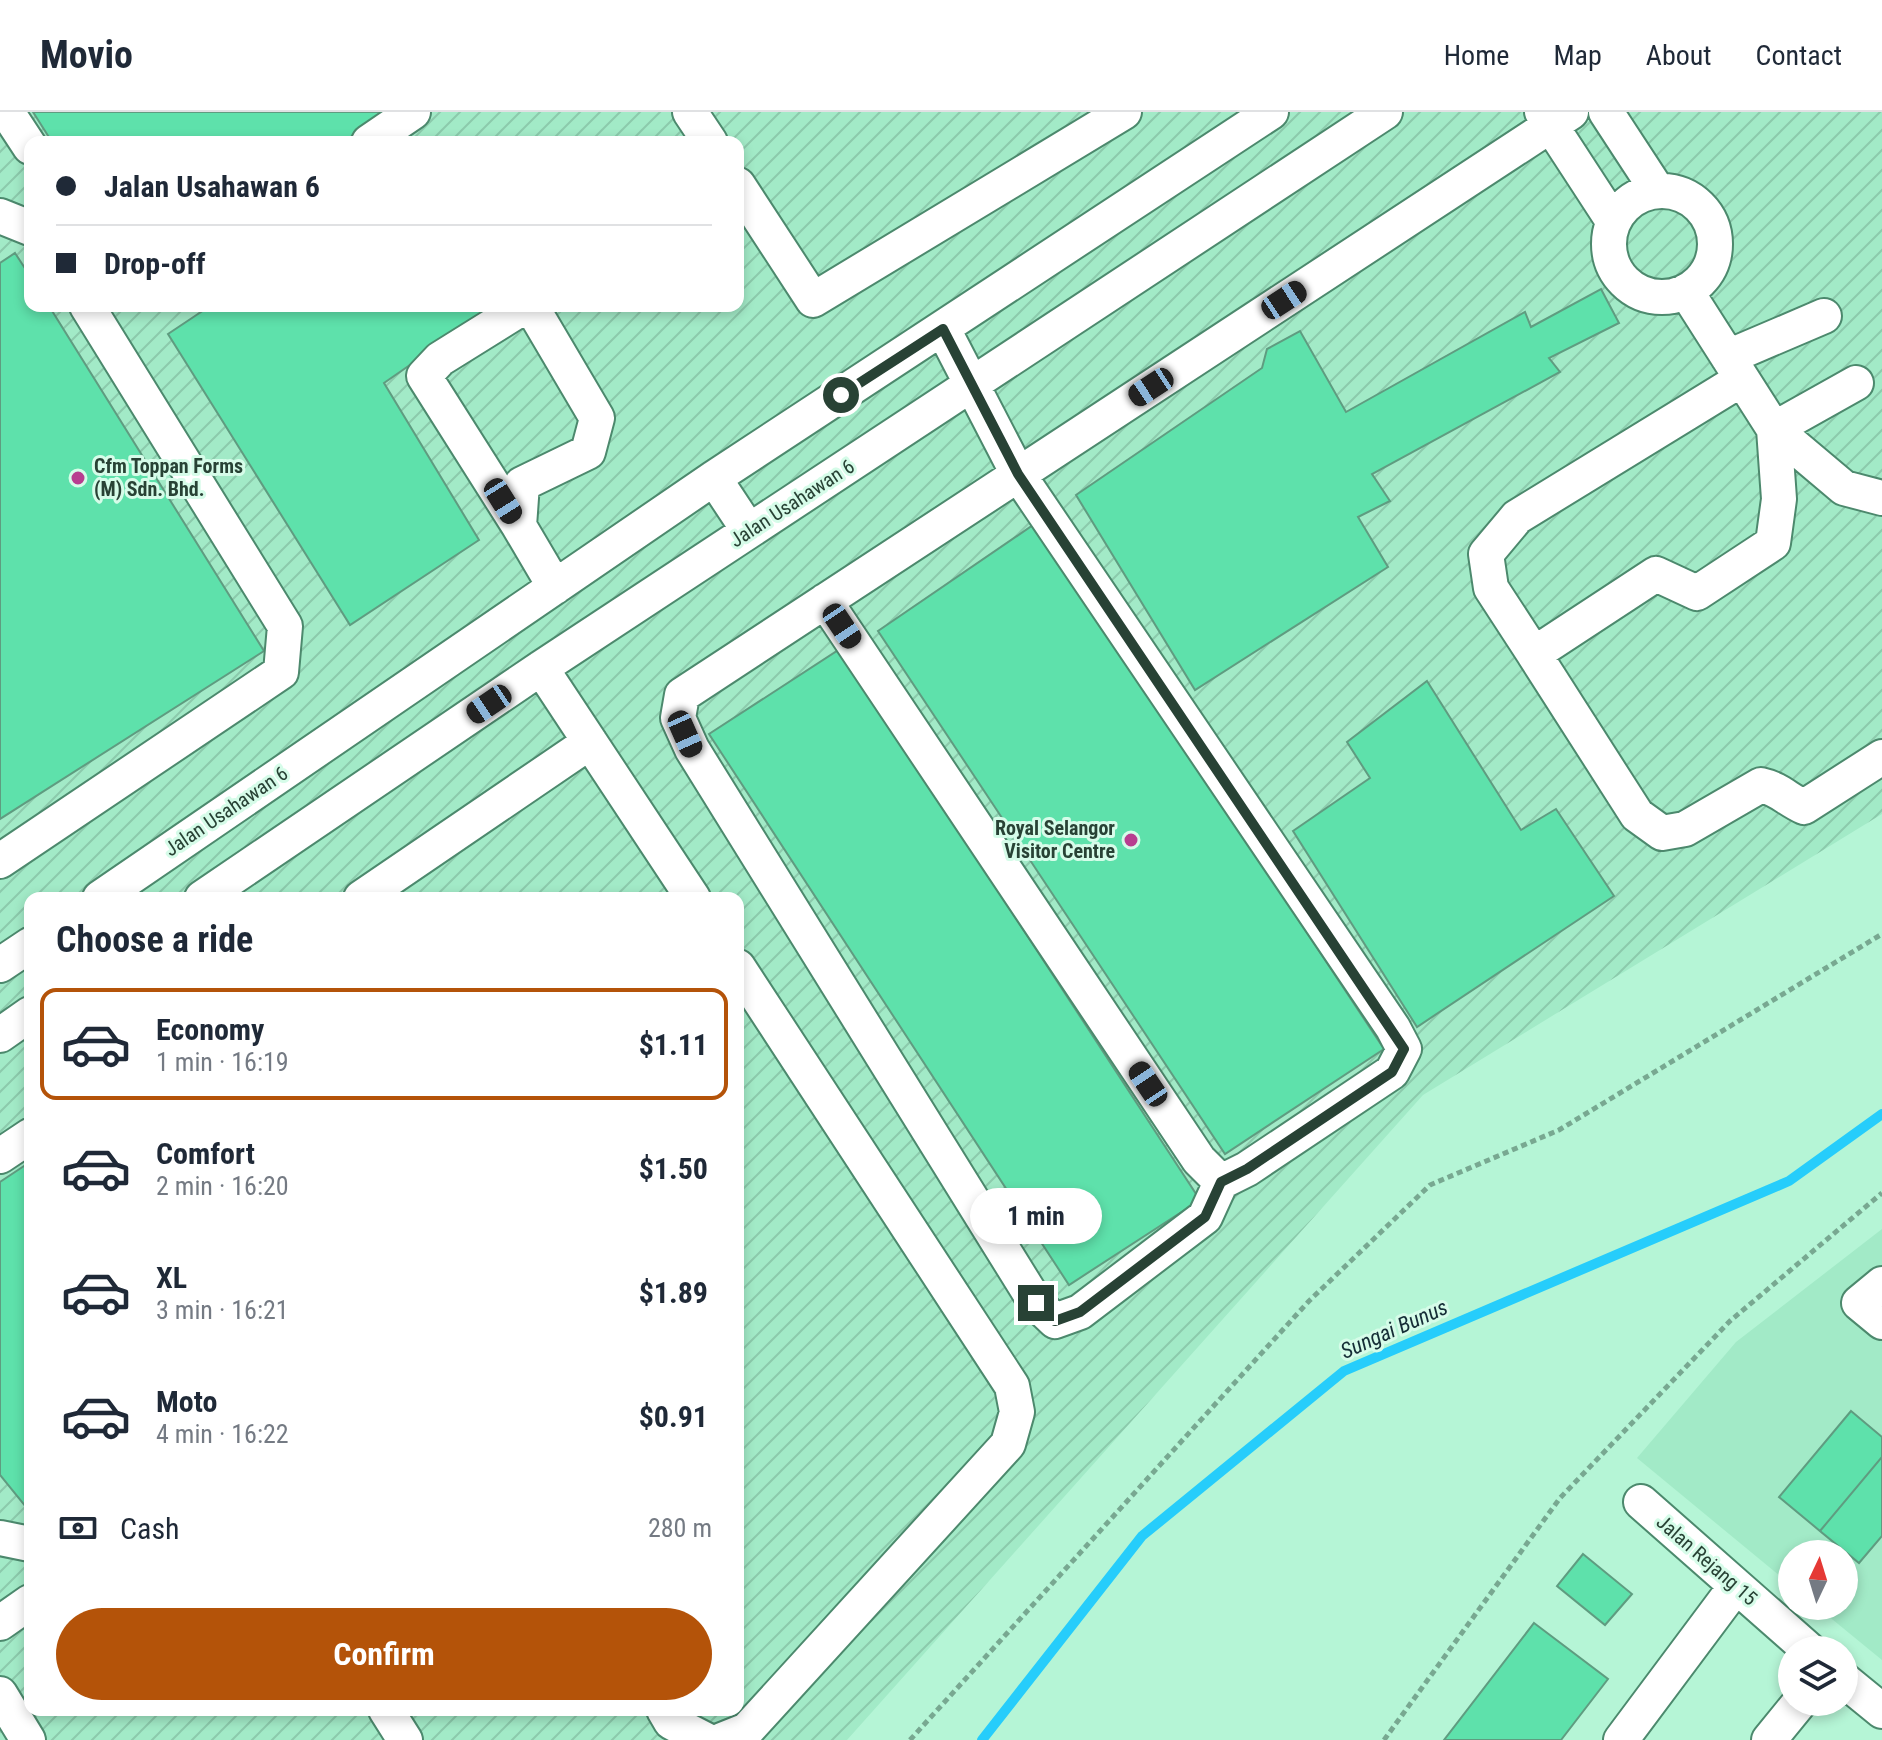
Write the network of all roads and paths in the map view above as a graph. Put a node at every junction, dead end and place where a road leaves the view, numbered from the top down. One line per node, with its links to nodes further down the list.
1 (7, 112): 11 (street)
2 (413, 112): 9 (street)
3 (690, 112): 10 (street)
4 (1124, 112): 13 (street)
5 (1271, 112): 20 (street, Jalan Usahawan 6)
6 (1385, 112): 23 (street, Jalan Usahawan 6)
7 (1606, 112): 12 (street)
8 (1554, 116): 14 (street); 25 (street)
9 (378, 136)
10 (706, 136)
11 (24, 138)
12 (1657, 190): 14 (street); 15 (street)
13 (744, 194)
14 (1613, 221): 15 (street)
15 (1686, 291): 21 (street)
16 (91, 312): 36 (street)
17 (518, 312): 28 (street)
18 (532, 312): 28 (street)
19 (1824, 316): 21 (street)
20 (943, 329): 23 (street); 26 (street, Jalan Usahawan 6)
21 (1735, 368): 24 (street); 32 (street)
22 (1856, 383): 24 (street)
23 (971, 384): 25 (street); 29 (street, Jalan Usahawan 6)
24 (1774, 429): 27 (street); 32 (street)
25 (1018, 474): 31 (street); 49 (street)
26 (714, 478): 29 (street); 30 (street, Jalan Usahawan 6)
27 (1882, 498)
28 (519, 526): 30 (street)
29 (749, 531): 33 (street, Jalan Usahawan 6)
30 (555, 587): 37 (street, Jalan Usahawan 6)
31 (825, 601): 49 (street); 49 (street)
32 (1534, 654): 35 (street)
33 (541, 668): 34 (street); 38 (street, Jalan Usahawan 6)
34 (590, 742): 39 (street); 40 (street)
35 (1882, 757)
36 (0, 861)
37 (109, 892)
38 (211, 892)
39 (370, 892)
40 (689, 892)
41 (1882, 934): 68 (path)
42 (24, 949): 43 (street)
43 (0, 965)
44 (744, 976): 67 (street)
45 (24, 1018): 46 (street)
46 (0, 1035)
47 (24, 1140): 48 (street)
48 (0, 1156)
49 (1221, 1182)
50 (1882, 1193): 69 (path)
51 (1641, 1502): 54 (street, Jalan Rejang 15)
52 (0, 1538): 53 (street)
53 (24, 1543)
54 (1736, 1586): 57 (street, Jalan Rejang 15); 70 (street)
55 (24, 1606): 56 (street)
56 (0, 1623)
57 (1793, 1636)
58 (1858, 1691): 60 (street)
59 (0, 1694): 64 (street)
60 (1882, 1711)
61 (390, 1716): 65 (street)
62 (668, 1716): 66 (street)
63 (1789, 1716): 71 (street)
64 (28, 1740)
65 (405, 1740)
66 (706, 1740)
67 (722, 1740)
68 (910, 1740)
69 (1384, 1740)
70 (1621, 1740)
71 (1769, 1740)

